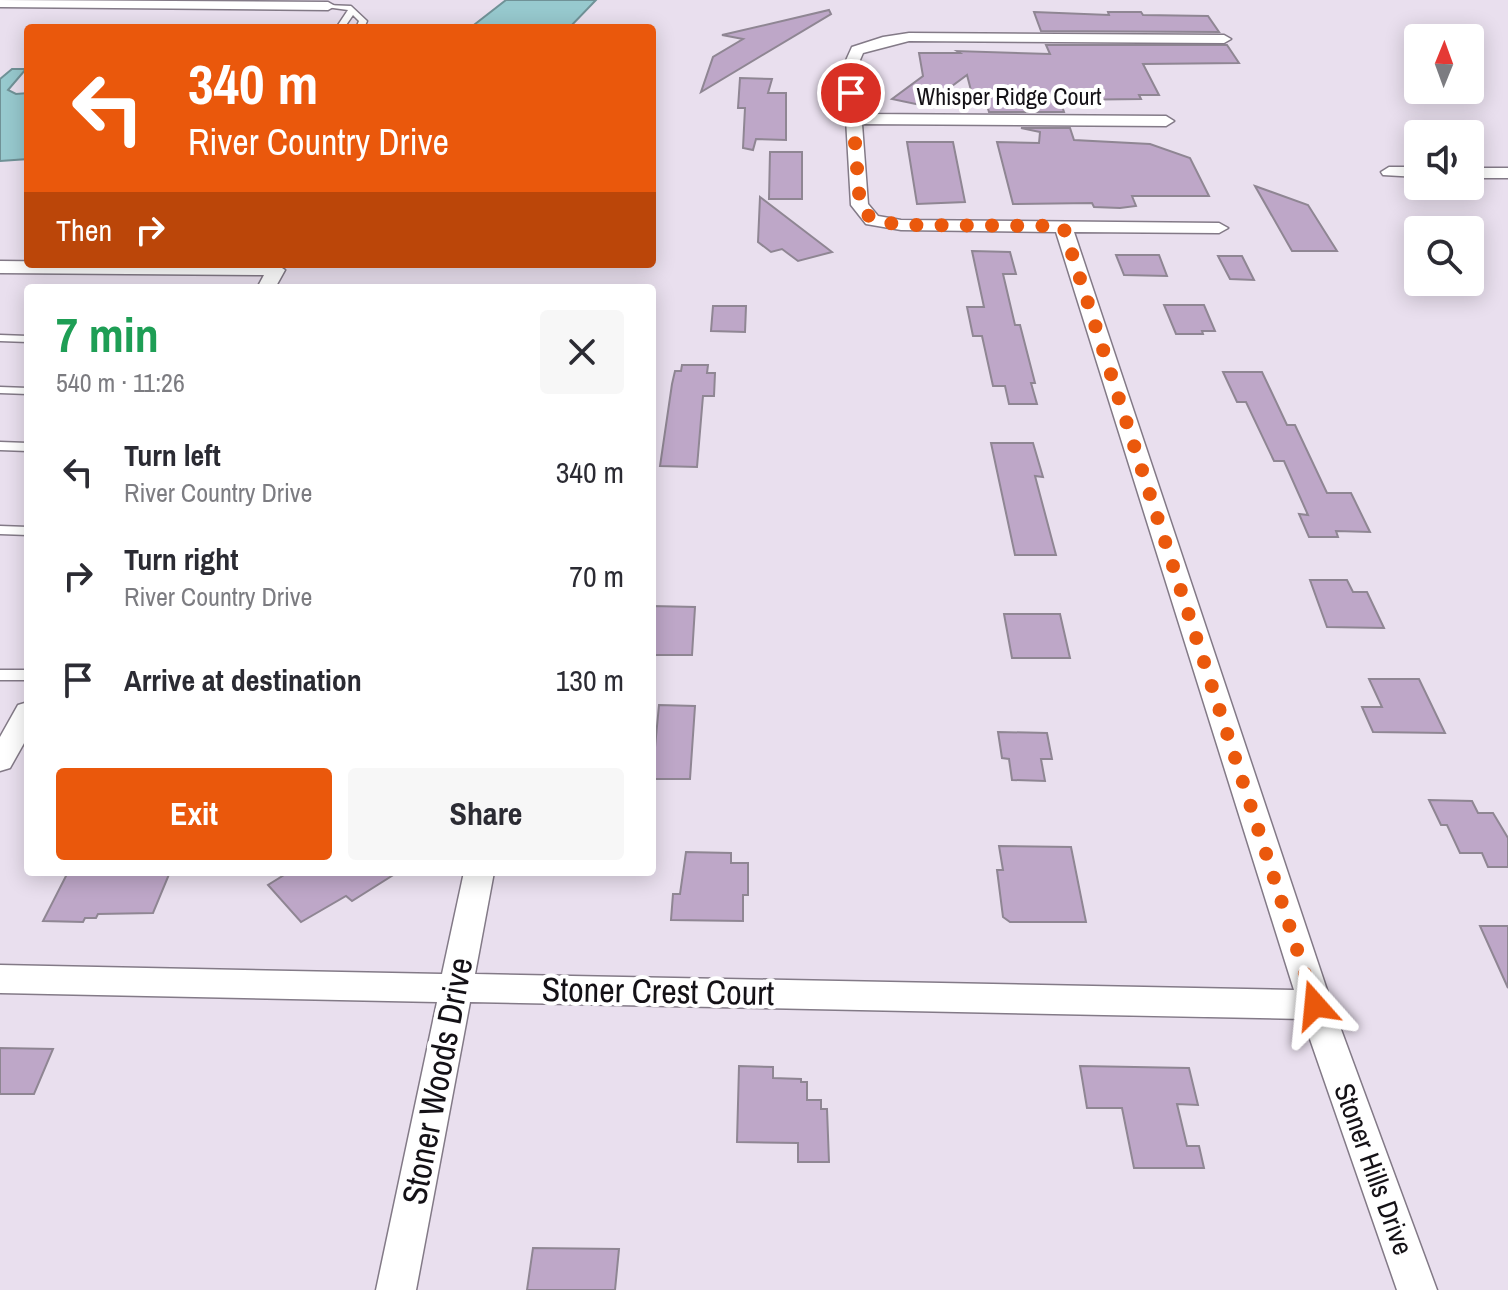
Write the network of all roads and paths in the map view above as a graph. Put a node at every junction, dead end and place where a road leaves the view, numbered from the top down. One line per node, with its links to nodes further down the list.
1 (0, 3): 2 (street)
2 (328, 6): 3 (lane)
3 (352, 10): 4 (lane); 5 (lane)
4 (343, 24)
5 (362, 24)
6 (1224, 39): 7 (street)
7 (852, 119): 8 (street, Whisper Ridge Court); 13 (street)
8 (1166, 121)
9 (1389, 172): 10 (street)
10 (1404, 172)
11 (1484, 173): 12 (street)
12 (1508, 173)
13 (1063, 226): 14 (street); 34 (street, Stoner Hills Drive)
14 (1219, 228)
15 (0, 267): 16 (street)
16 (24, 267)
17 (92, 268): 18 (street)
18 (268, 284)
19 (0, 338): 20 (lane)
20 (24, 339)
21 (0, 390): 22 (lane)
22 (24, 391)
23 (0, 446): 24 (lane)
24 (24, 447)
25 (0, 530): 26 (lane)
26 (24, 531)
27 (0, 675): 28 (lane)
28 (24, 675)
29 (24, 719): 30 (street)
30 (0, 761)
31 (478, 876): 33 (street, Stoner Woods Drive)
32 (0, 979): 33 (street, Stoner Crest Court)
33 (456, 987): 34 (street, Stoner Crest Court); 35 (street, Stoner Woods Drive)
34 (1315, 1005): 36 (street, Stoner Hills Drive)
35 (396, 1290)
36 (1417, 1290)

